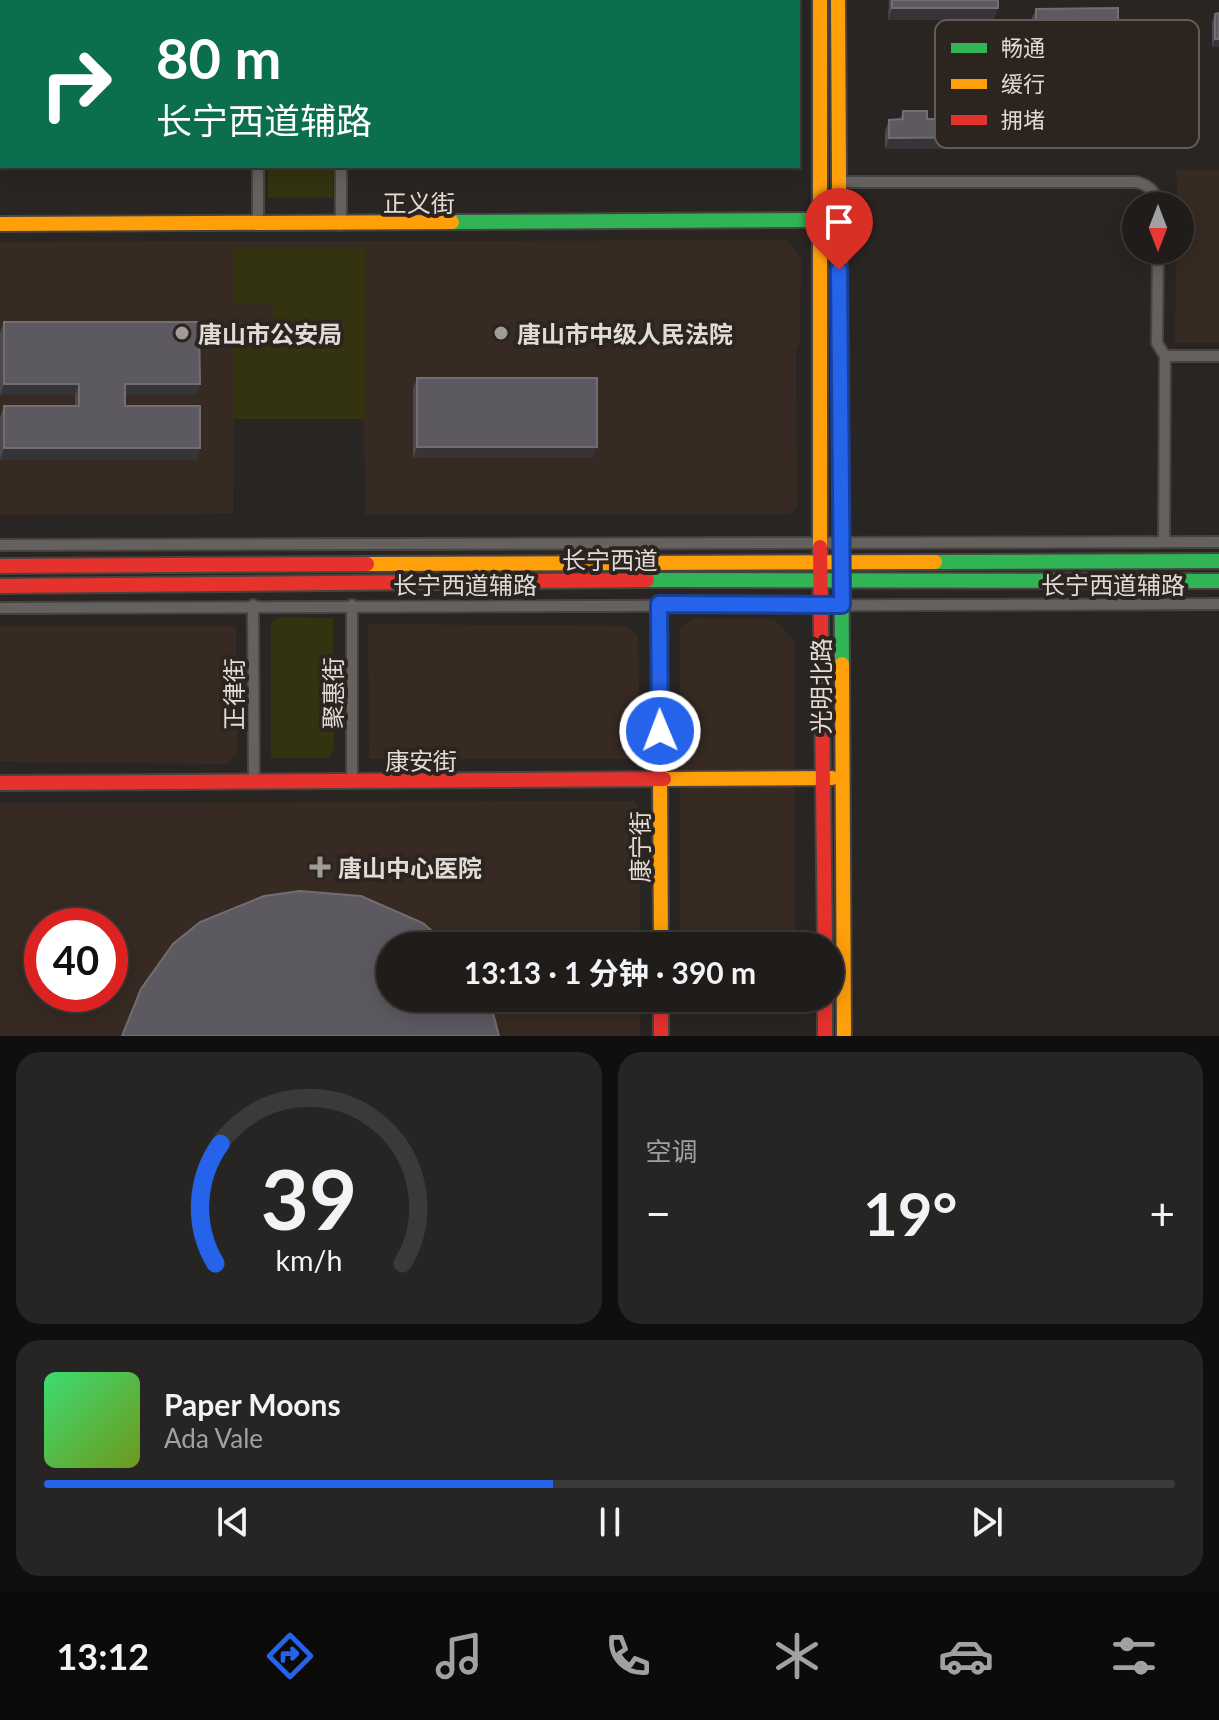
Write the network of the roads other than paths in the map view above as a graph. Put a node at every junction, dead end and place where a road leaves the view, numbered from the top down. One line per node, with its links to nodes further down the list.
1 (820, 0): 7 (main road, 光明北路)
2 (838, 0): 5 (main road, 光明北路)
3 (258, 168): 10 (street)
4 (341, 168): 11 (street)
5 (839, 182): 6 (street); 8 (main road, 光明北路)
6 (1153, 192)
7 (821, 220): 8 (main road, 正义街); 11 (main road, 正义街); 15 (main road, 光明北路)
8 (838, 220): 16 (main road, 光明北路)
9 (0, 224): 10 (main road, 正义街)
10 (258, 225): 11 (main road, 正义街)
11 (341, 225)
12 (1158, 264): 13 (street)
13 (1165, 356): 14 (street); 17 (street)
14 (1219, 356)
15 (820, 541): 16 (street, 长宁西道辅路); 19 (street, 长宁西道辅路); 21 (main road, 光明北路)
16 (843, 541): 17 (street, 长宁西道辅路); 22 (main road, 光明北路)
17 (1164, 542): 18 (street, 长宁西道辅路)
18 (1219, 542)
19 (0, 545)
20 (1219, 561): 22 (main road, 长宁西道)
21 (820, 563): 22 (main road, 长宁西道); 23 (main road, 长宁西道); 24 (main road, 光明北路)
22 (843, 563): 25 (main road, 光明北路)
23 (0, 566)
24 (821, 581): 25 (main road, 长宁西道); 27 (main road, 长宁西道); 32 (main road, 光明北路)
25 (843, 581): 26 (main road, 长宁西道); 33 (main road, 光明北路)
26 (1219, 581)
27 (0, 586)
28 (659, 604): 31 (street, 长宁西道辅路); 32 (street, 长宁西道辅路); 37 (main road, 康宁街)
29 (1219, 604): 33 (street, 长宁西道辅路)
30 (253, 605): 31 (street, 长宁西道辅路); 34 (street, 长宁西道辅路); 38 (street, 正律街)
31 (352, 605): 39 (street, 聚惠街)
32 (822, 605): 33 (street, 长宁西道辅路); 35 (main road, 光明北路)
33 (842, 605): 36 (main road, 光明北路)
34 (0, 608)
35 (824, 778): 36 (main road, 康安街); 37 (main road, 康安街); 42 (main road, 光明北路)
36 (842, 778): 47 (main road, 光明北路)
37 (660, 781): 39 (main road, 康安街); 41 (main road, 康宁街)
38 (254, 782): 39 (main road, 康安街); 40 (main road, 康安街)
39 (352, 782)
40 (0, 783)
41 (661, 932)
42 (825, 932)
43 (661, 1012): 45 (main road)
44 (825, 1012): 46 (main road)
45 (661, 1036)
46 (825, 1036)
47 (844, 1036)

